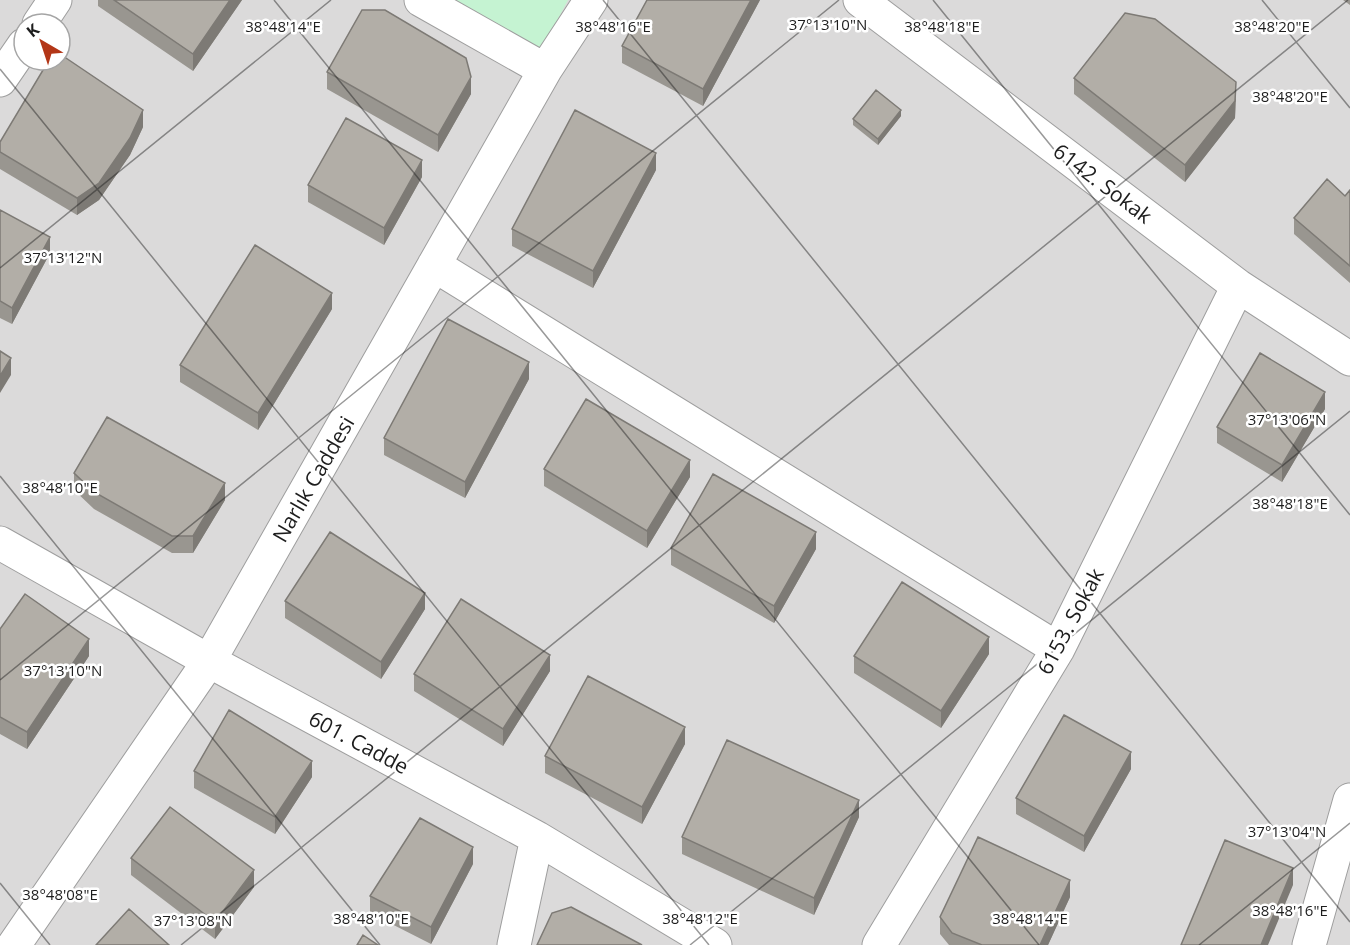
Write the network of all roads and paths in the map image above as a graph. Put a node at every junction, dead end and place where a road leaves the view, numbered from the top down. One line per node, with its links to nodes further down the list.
1 (421, 0): 5 (street)
2 (591, 0): 5 (street, Narlık Caddesi)
3 (860, 0): 8 (street, 6142. Sokak)
4 (12, 62): 6 (street)
5 (545, 70): 7 (street, Narlık Caddesi)
6 (0, 80)
7 (434, 265): 11 (street); 12 (street, Narlık Caddesi)
8 (1238, 286): 9 (street, 6142. Sokak); 11 (street, 6153. Sokak)
9 (1350, 359)
10 (0, 543): 12 (street, 601. Cadde)
11 (1058, 649): 18 (street, 6153. Sokak)
12 (209, 661): 14 (street, 601. Cadde); 15 (street, Narlık Caddesi)
13 (1350, 800): 19 (street)
14 (537, 838): 16 (street); 17 (street, 601. Cadde)
15 (14, 945)
16 (514, 945)
17 (715, 945)
18 (879, 945)
19 (1309, 945)

